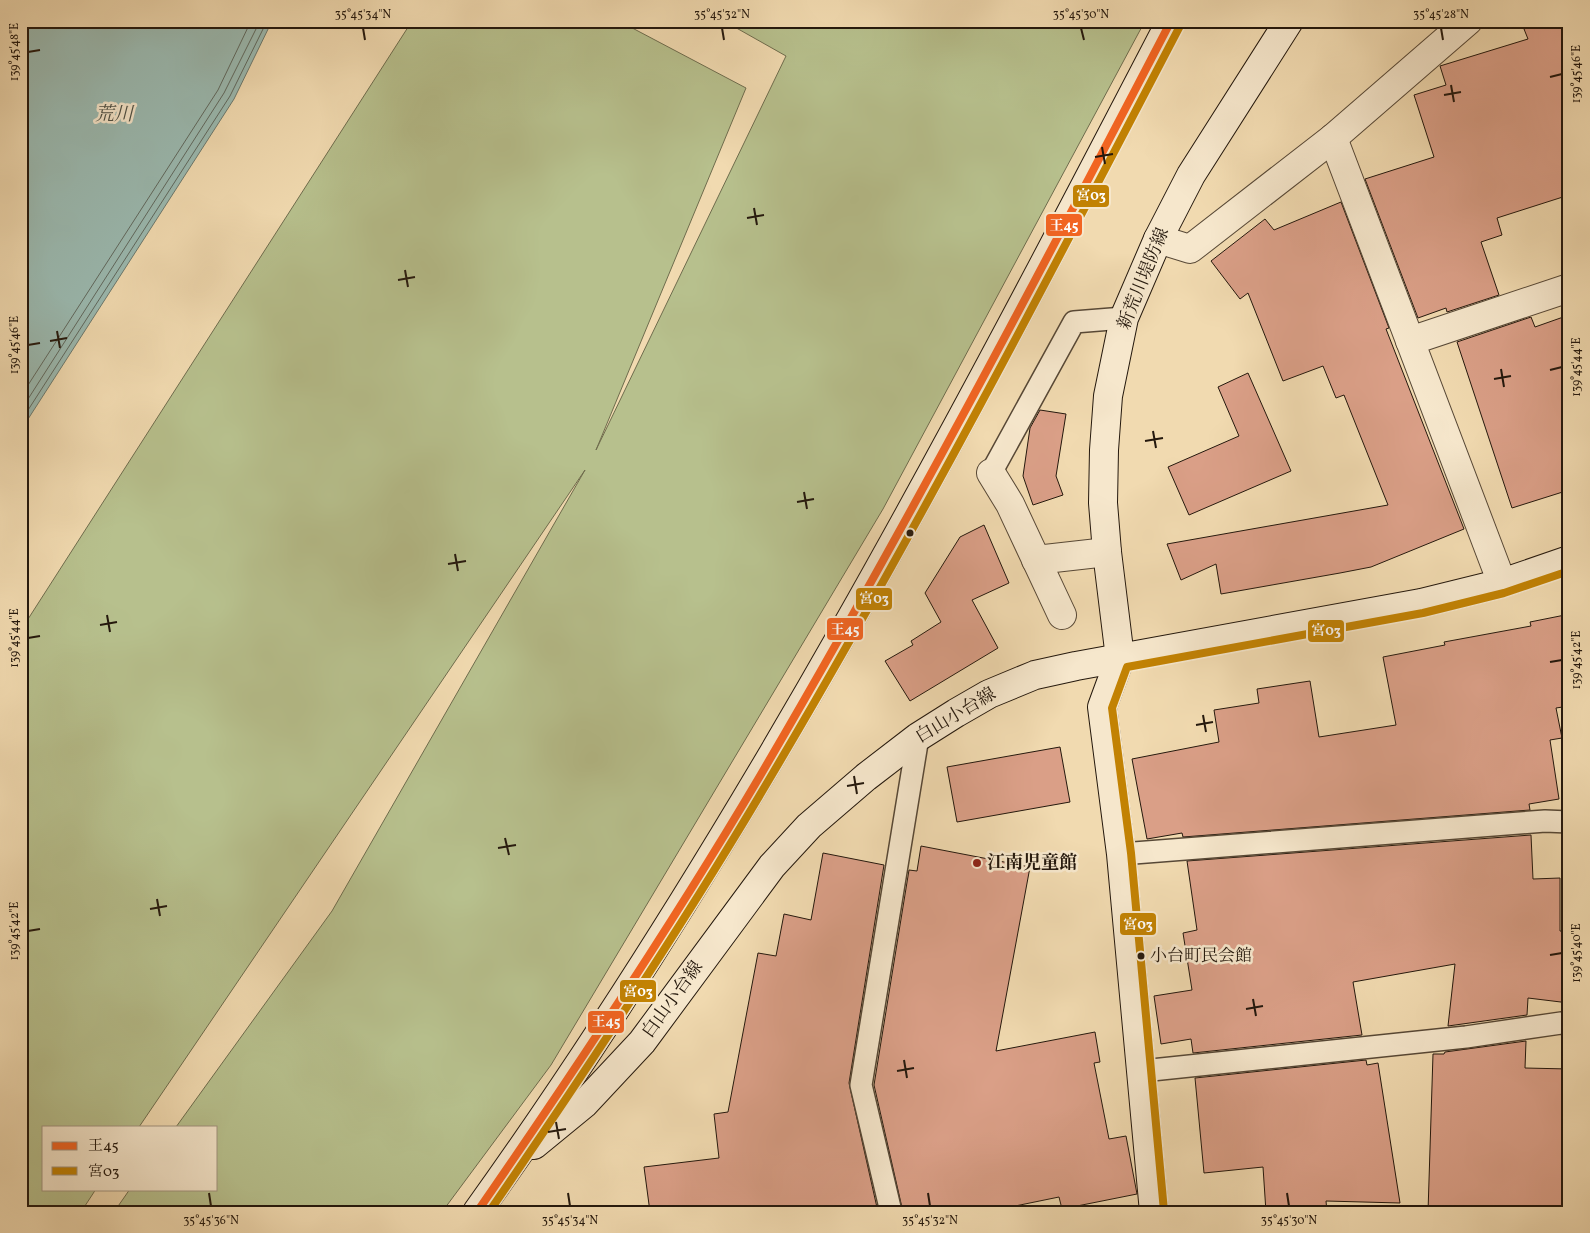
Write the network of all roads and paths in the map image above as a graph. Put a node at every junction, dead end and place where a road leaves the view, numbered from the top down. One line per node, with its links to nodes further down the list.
1 (1171, 21): 21 (main road)
2 (1289, 21): 5 (main road, 新荒川堤防線)
3 (1468, 21): 4 (main road)
4 (1333, 138): 5 (main road); 8 (main road)
5 (1158, 239): 7 (main road, 新荒川堤防線)
6 (1569, 288): 8 (main road)
7 (1124, 318): 9 (lane); 10 (main road, 新荒川堤防線)
8 (1410, 341): 13 (main road)
9 (991, 472): 11 (main road)
10 (1107, 552): 11 (main road); 15 (main road, 新荒川堤防線)
11 (1036, 560): 14 (main road)
12 (1569, 560): 13 (main road, 白山小台線)
13 (1502, 583): 15 (main road, 白山小台線)
14 (1062, 615)
15 (1120, 658): 16 (main road, 白山小台線); 18 (main road)
16 (918, 738): 21 (main road, 白山小台線); 23 (lane)
17 (1569, 822): 18 (lane)
18 (1120, 854): 20 (main road)
19 (1569, 1024): 20 (lane)
20 (1142, 1071): 24 (main road)
21 (511, 1164): 22 (main road)
22 (477, 1212)
23 (891, 1212)
24 (1154, 1212)

